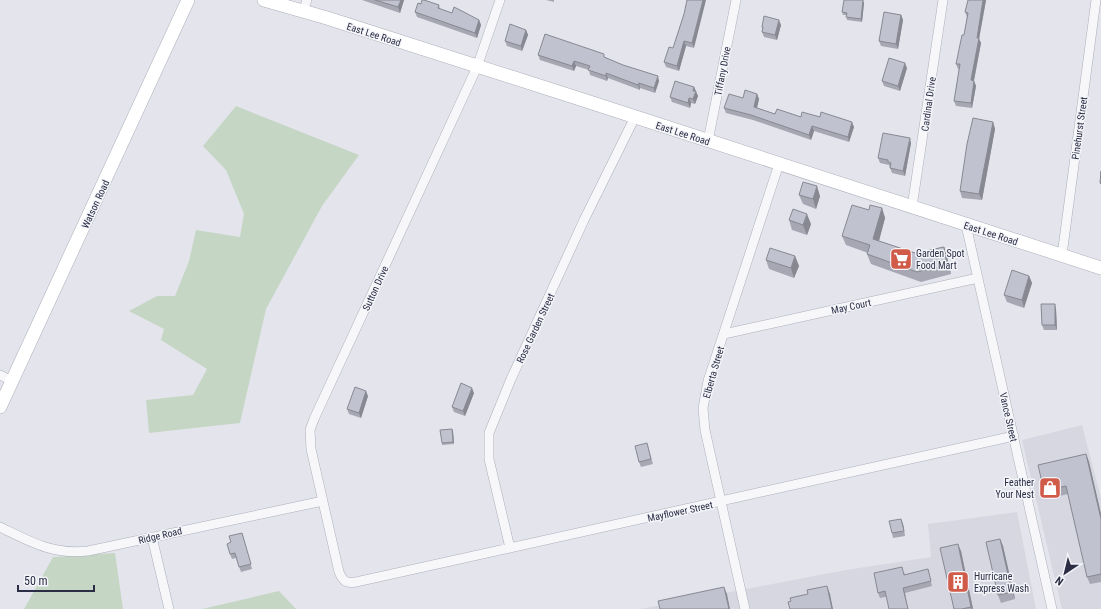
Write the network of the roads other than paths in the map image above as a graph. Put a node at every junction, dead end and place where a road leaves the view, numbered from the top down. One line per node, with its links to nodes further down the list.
1 (188, 0): 18 (street, Watson Road)
2 (264, 0): 7 (street, East Lee Road)
3 (500, 0): 8 (street, Sutton Drive)
4 (736, 0): 10 (street, Tiffany Drive)
5 (943, 0): 12 (street, Cardinal Drive)
6 (1096, 0): 14 (street, Pinehurst Street)
7 (305, 6): 8 (street, East Lee Road)
8 (477, 67): 9 (street, East Lee Road); 21 (street, Sutton Drive)
9 (635, 117): 10 (street, East Lee Road); 25 (street, Rose Garden Street)
10 (708, 141): 11 (street, East Lee Road)
11 (780, 164): 12 (street, East Lee Road); 17 (street, Elberta Street)
12 (912, 207): 13 (street, East Lee Road)
13 (966, 225): 14 (street, East Lee Road); 16 (street, Vance Street)
14 (1062, 255): 15 (street, East Lee Road)
15 (1101, 268)
16 (978, 278): 17 (street, May Court); 20 (street, Vance Street)
17 (724, 334): 22 (street, Elberta Street)
18 (6, 378): 19 (street, Watson Road)
19 (0, 407)
20 (1014, 436): 22 (street, Mayflower Street); 29 (street, Vance Street)
21 (323, 501): 24 (street, Ridge Road); 26 (street, Sutton Drive)
22 (721, 502): 25 (street, Mayflower Street); 28 (street, Elberta Street)
23 (0, 527): 24 (street, Ridge Road)
24 (152, 537): 27 (street)
25 (510, 548): 26 (street, Mayflower Street)
26 (346, 582)
27 (169, 609)
28 (745, 609)
29 (1052, 609)

